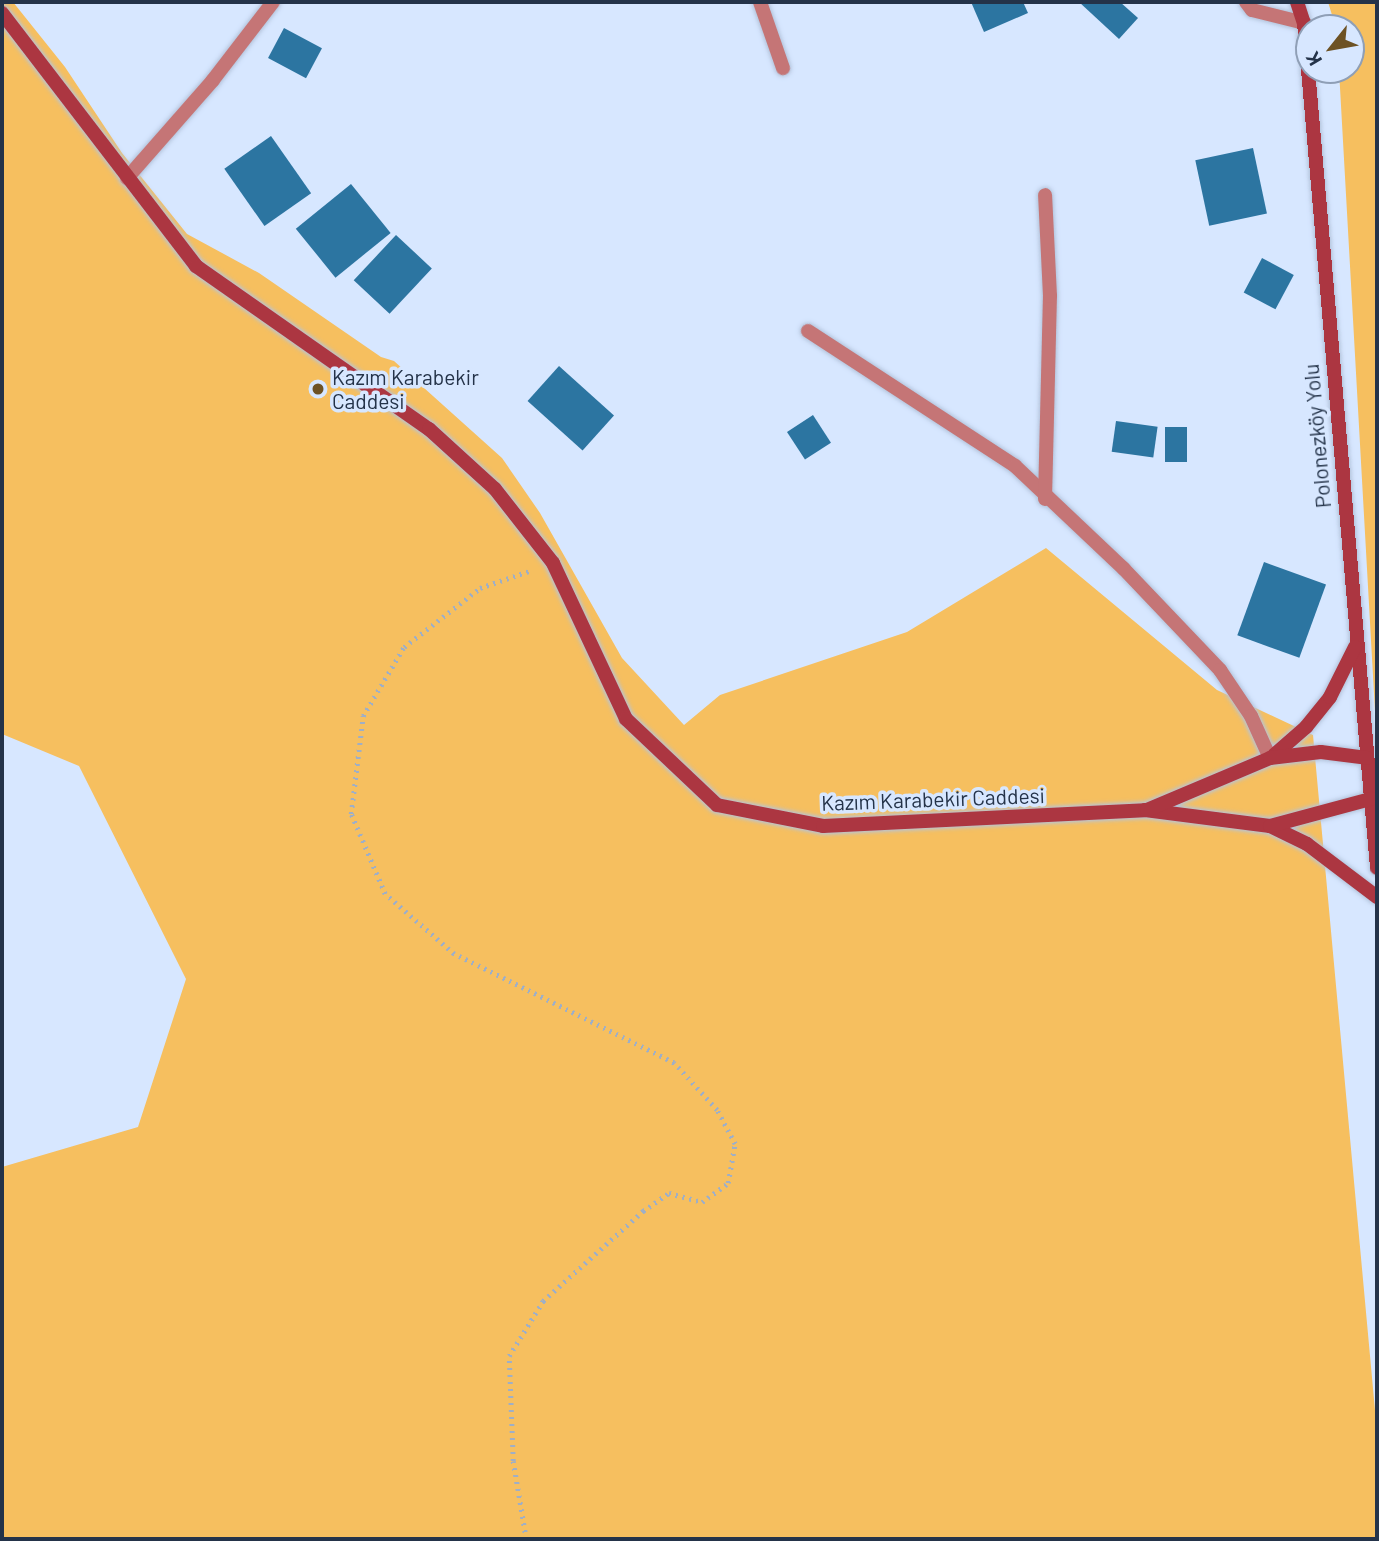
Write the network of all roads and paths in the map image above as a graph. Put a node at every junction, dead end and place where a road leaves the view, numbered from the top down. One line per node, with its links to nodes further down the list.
1 (273, 2): 8 (street)
2 (760, 2): 6 (street)
3 (1246, 2): 5 (street)
4 (2, 13): 8 (street, Kazım Karabekir Caddesi)
5 (1295, 21)
6 (783, 68)
7 (1309, 84): 13 (street, Polonezköy Yolu)
8 (128, 177): 12 (street, Kazım Karabekir Caddesi)
9 (1045, 194): 11 (street)
10 (808, 331): 11 (street)
11 (1045, 499): 14 (street)
12 (553, 563): 17 (street, Kazım Karabekir Caddesi); 21 (path)
13 (1356, 646): 14 (street); 15 (street, Polonezköy Yolu)
14 (1270, 758): 15 (street); 17 (street)
15 (1367, 758): 16 (street, Polonezköy Yolu)
16 (1371, 799): 18 (street); 19 (street, Polonezköy Yolu)
17 (1145, 810): 18 (street)
18 (1269, 826): 20 (street)
19 (1377, 868)
20 (1377, 897)
21 (526, 1539)

